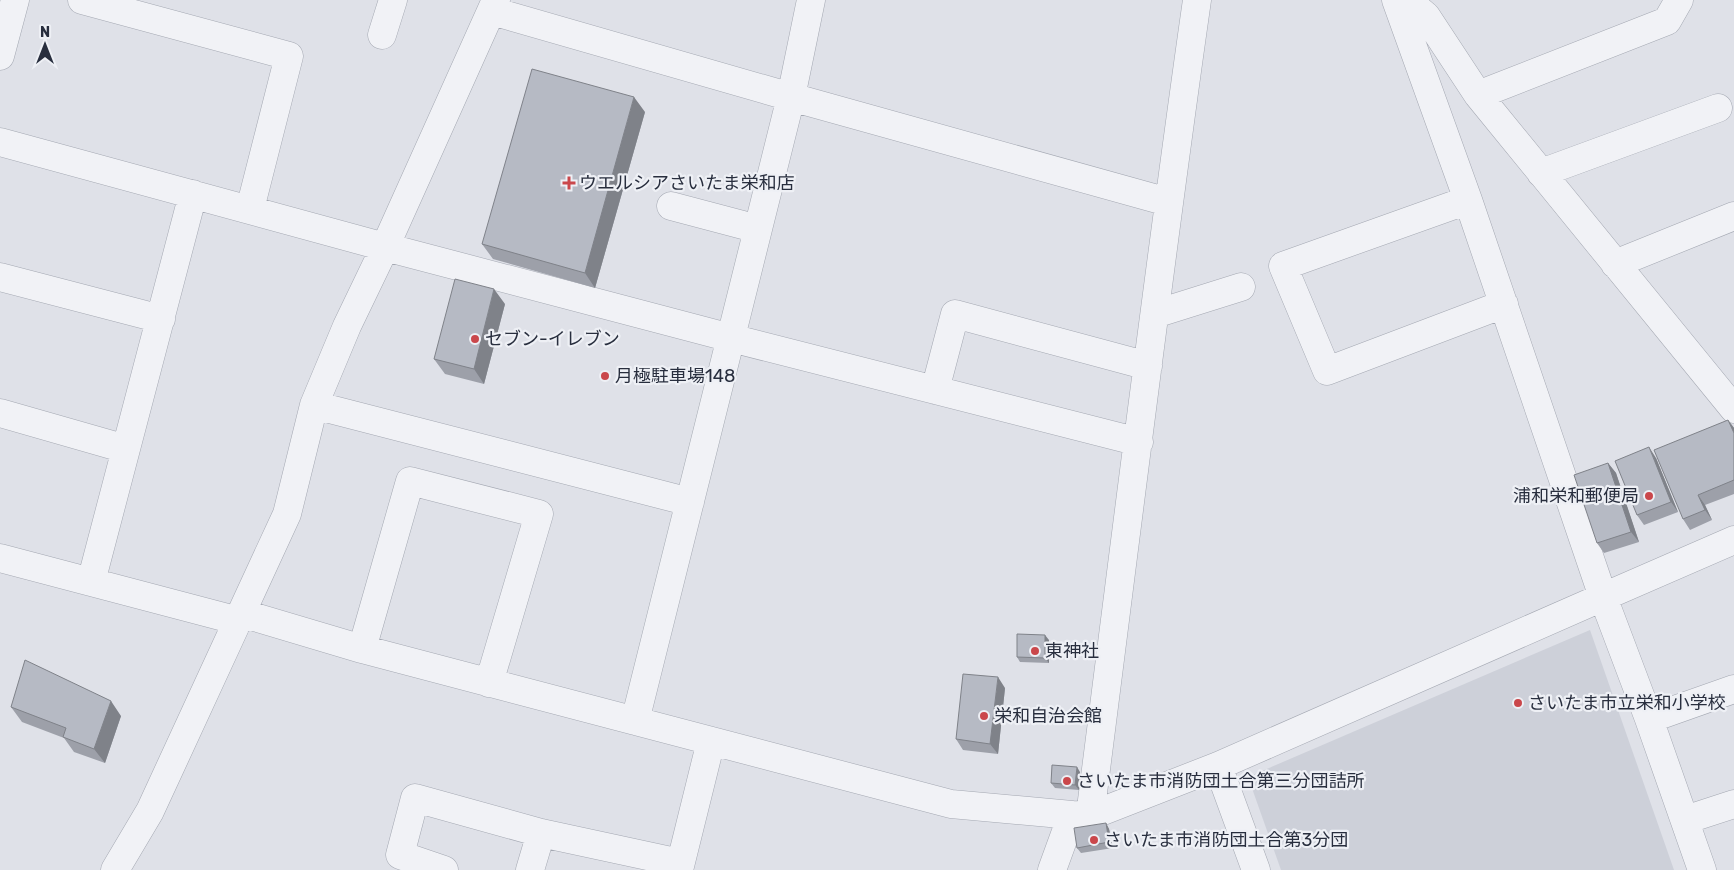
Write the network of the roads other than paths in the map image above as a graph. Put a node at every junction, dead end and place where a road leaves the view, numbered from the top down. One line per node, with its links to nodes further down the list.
1 (15, 0): 11 (street)
2 (82, 0): 21 (street)
3 (393, 0): 10 (street)
4 (812, 0): 13 (street)
5 (1196, 0): 19 (street)
6 (1396, 0): 18 (street)
7 (1407, 0): 12 (street)
8 (1679, 0): 12 (street)
9 (494, 5): 13 (street); 24 (street)
10 (382, 35)
11 (0, 56)
12 (1478, 95): 16 (street)
13 (791, 97): 19 (street); 23 (street)
14 (1718, 108): 16 (street)
15 (0, 142): 17 (street)
16 (1541, 173): 25 (street)
17 (193, 194): 21 (street); 30 (street)
18 (1468, 200): 28 (street); 28 (street)
19 (1168, 202): 29 (street)
20 (671, 206): 23 (street)
21 (250, 209): 24 (street)
22 (1734, 216): 25 (street)
23 (758, 229): 31 (street)
24 (385, 246): 31 (street); 34 (street)
25 (1615, 264): 35 (street)
26 (0, 277): 30 (street)
27 (1241, 287): 29 (street)
28 (1504, 304): 43 (street)
29 (1155, 314): 32 (street)
30 (161, 319): 38 (street)
31 (731, 338): 33 (street); 39 (street)
32 (1148, 366): 33 (street); 37 (street)
33 (935, 390): 37 (street)
34 (314, 405): 39 (street); 44 (street)
35 (1734, 409)
36 (0, 413): 38 (street)
37 (1138, 442): 53 (street)
38 (126, 449): 42 (street)
39 (690, 502): 49 (street)
40 (1734, 540): 43 (street)
41 (0, 558): 42 (street)
42 (91, 582): 44 (street)
43 (1603, 597): 48 (street); 51 (street)
44 (240, 617): 45 (street); 57 (street)
45 (362, 649): 46 (street); 46 (street)
46 (489, 683): 49 (street)
47 (1734, 689): 48 (street)
48 (1649, 719): 54 (street)
49 (636, 720): 50 (street)
50 (711, 741): 53 (street); 56 (street)
51 (1218, 766): 53 (street); 61 (street)
52 (1734, 804): 54 (street)
53 (1081, 816): 60 (street)
54 (1685, 820): 62 (street)
55 (541, 833): 56 (street); 58 (street); 59 (street)
56 (679, 866)
57 (115, 870)
58 (444, 870)
59 (530, 870)
60 (1052, 870)
61 (1256, 870)
62 (1702, 870)

